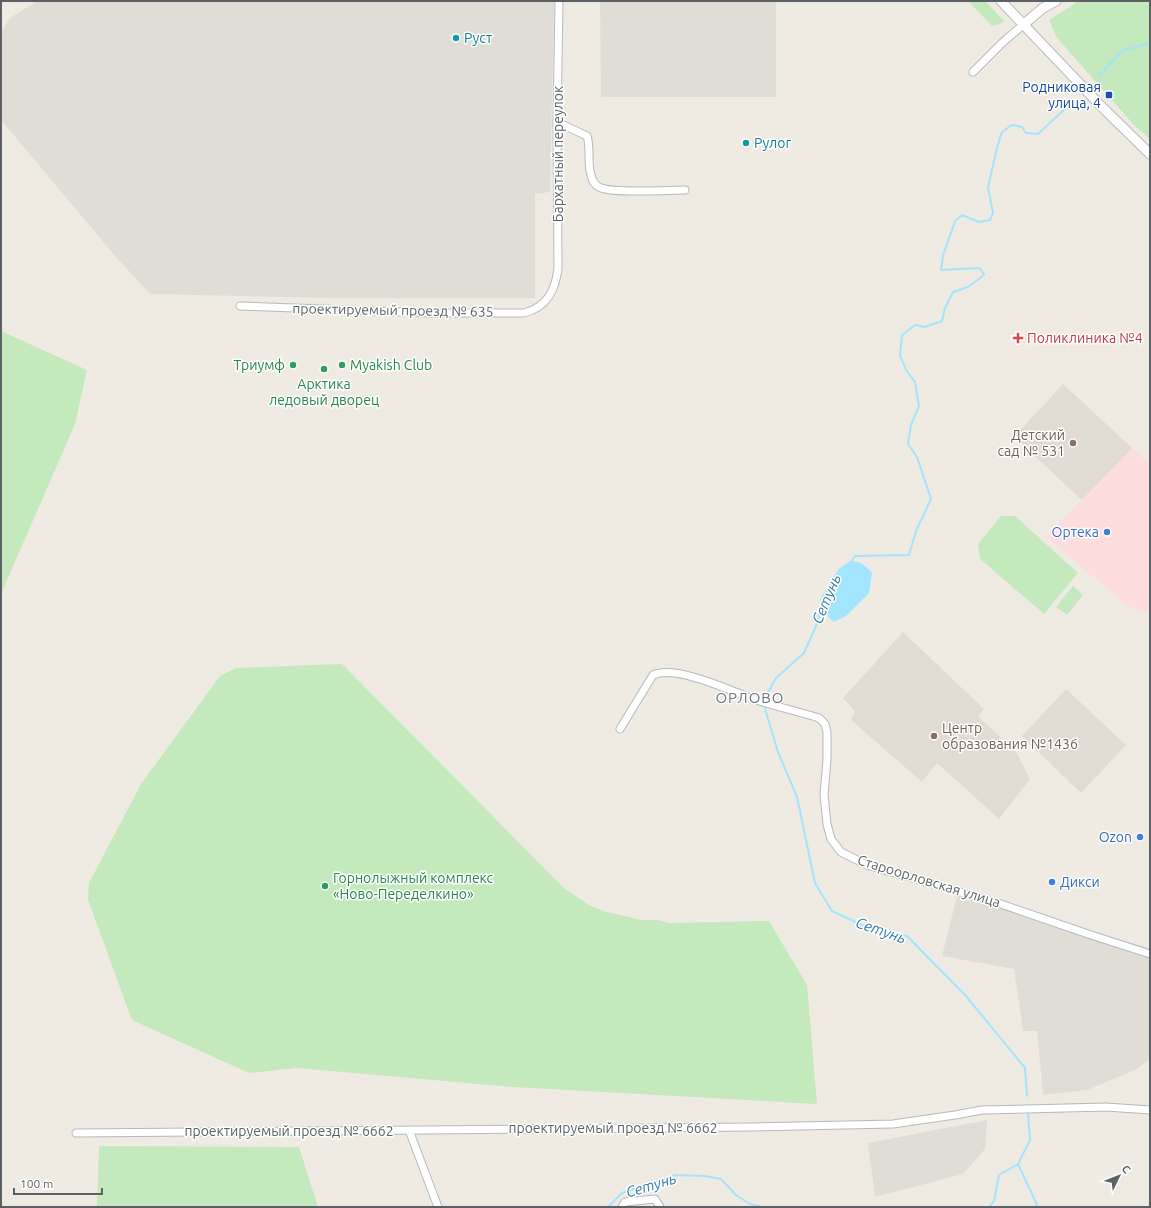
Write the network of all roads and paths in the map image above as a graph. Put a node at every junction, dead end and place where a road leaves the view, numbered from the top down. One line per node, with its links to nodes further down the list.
1 (559, 1): 6 (street, Бархатный переулок)
2 (1002, 1): 4 (main road)
3 (1056, 1): 4 (main road)
4 (1024, 24): 5 (street); 7 (main road)
5 (973, 72)
6 (557, 122): 8 (street); 9 (street, Бархатный переулок)
7 (1150, 154)
8 (685, 190)
9 (543, 304): 10 (street, проектируемый проезд № 635)
10 (240, 306)
11 (620, 729): 12 (street, Староорловская улица)
12 (1150, 954)
13 (1150, 1110): 14 (street, проектируемый проезд № 6662)
14 (409, 1130): 15 (street, проектируемый проезд № 6662); 16 (street)
15 (76, 1133)
16 (438, 1207)
17 (622, 1207): 18 (street)
18 (660, 1207)

